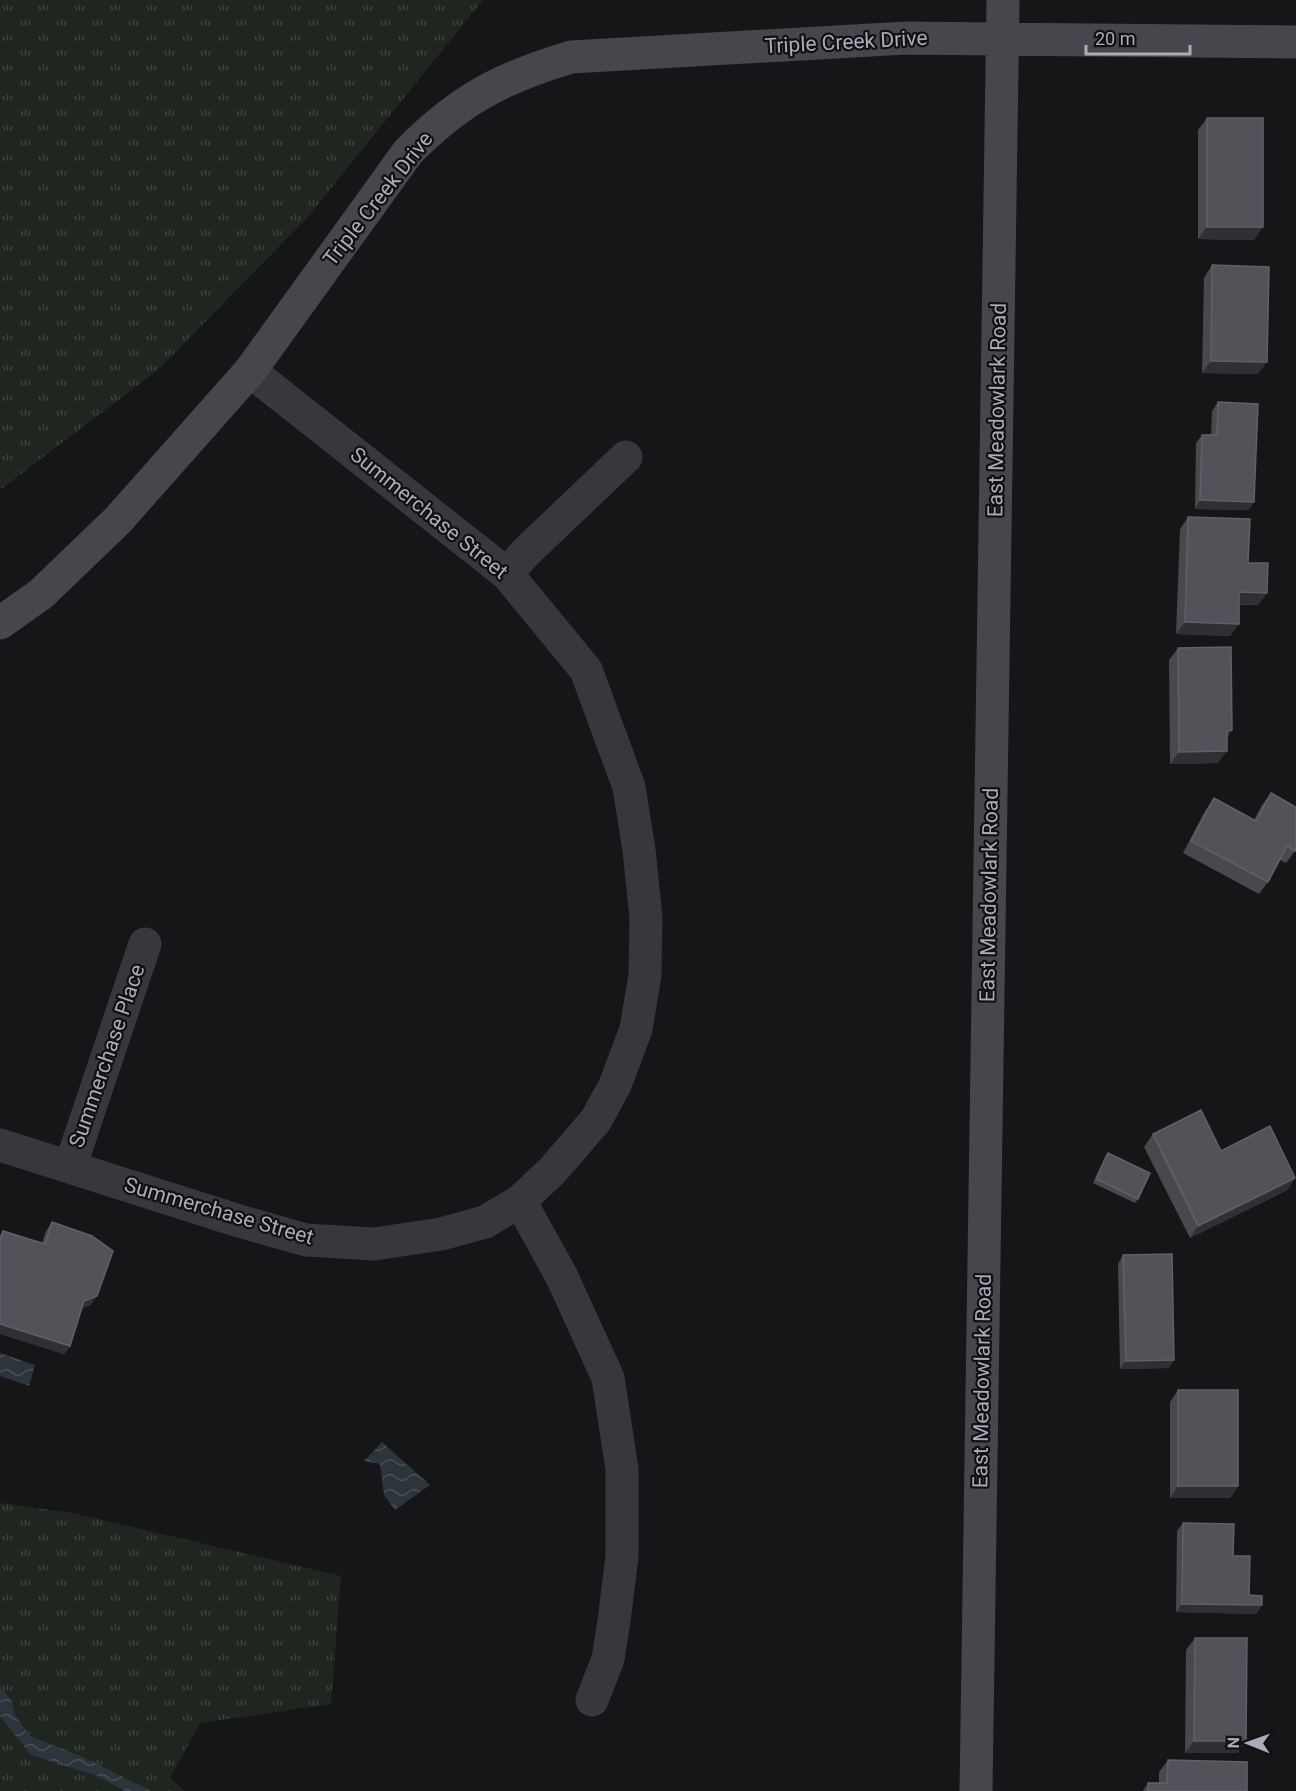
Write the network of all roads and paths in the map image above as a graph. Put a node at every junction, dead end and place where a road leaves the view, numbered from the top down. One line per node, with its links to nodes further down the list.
1 (1004, 0): 2 (main road, East Meadowlark Road)
2 (1003, 39): 3 (main road, Triple Creek Drive); 4 (main road, Triple Creek Drive); 13 (main road, East Meadowlark Road)
3 (1296, 42)
4 (250, 371): 6 (street, Summerchase Street); 7 (main road, Triple Creek Drive)
5 (626, 457): 6 (street)
6 (507, 574): 11 (street, Summerchase Street)
7 (0, 623)
8 (145, 945): 10 (street, Summerchase Place)
9 (0, 1146): 10 (street, Summerchase Street)
10 (70, 1167): 11 (street, Summerchase Street)
11 (520, 1201): 12 (street)
12 (592, 1700)
13 (976, 1791)

